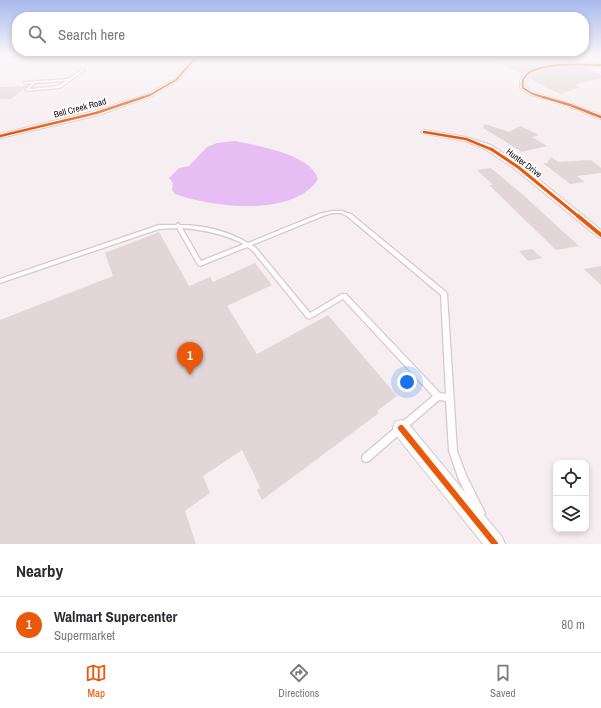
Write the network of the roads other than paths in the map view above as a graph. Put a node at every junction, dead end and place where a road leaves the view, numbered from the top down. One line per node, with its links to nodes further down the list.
1 (45, 81): 5 (lane)
2 (67, 81): 5 (lane)
3 (173, 81): 9 (street, Bell Creek Road)
4 (523, 81): 7 (street)
5 (34, 82): 6 (lane)
6 (25, 83)
7 (601, 117)
8 (424, 132): 11 (street, Hunter Drive)
9 (0, 136)
10 (178, 225): 12 (lane); 12 (lane); 13 (lane)
11 (601, 235)
12 (248, 243): 14 (lane); 15 (lane)
13 (0, 281)
14 (438, 396): 15 (lane); 16 (lane)
15 (450, 398): 18 (lane)
16 (401, 428): 17 (lane); 18 (street)
17 (366, 458)
18 (495, 544)

